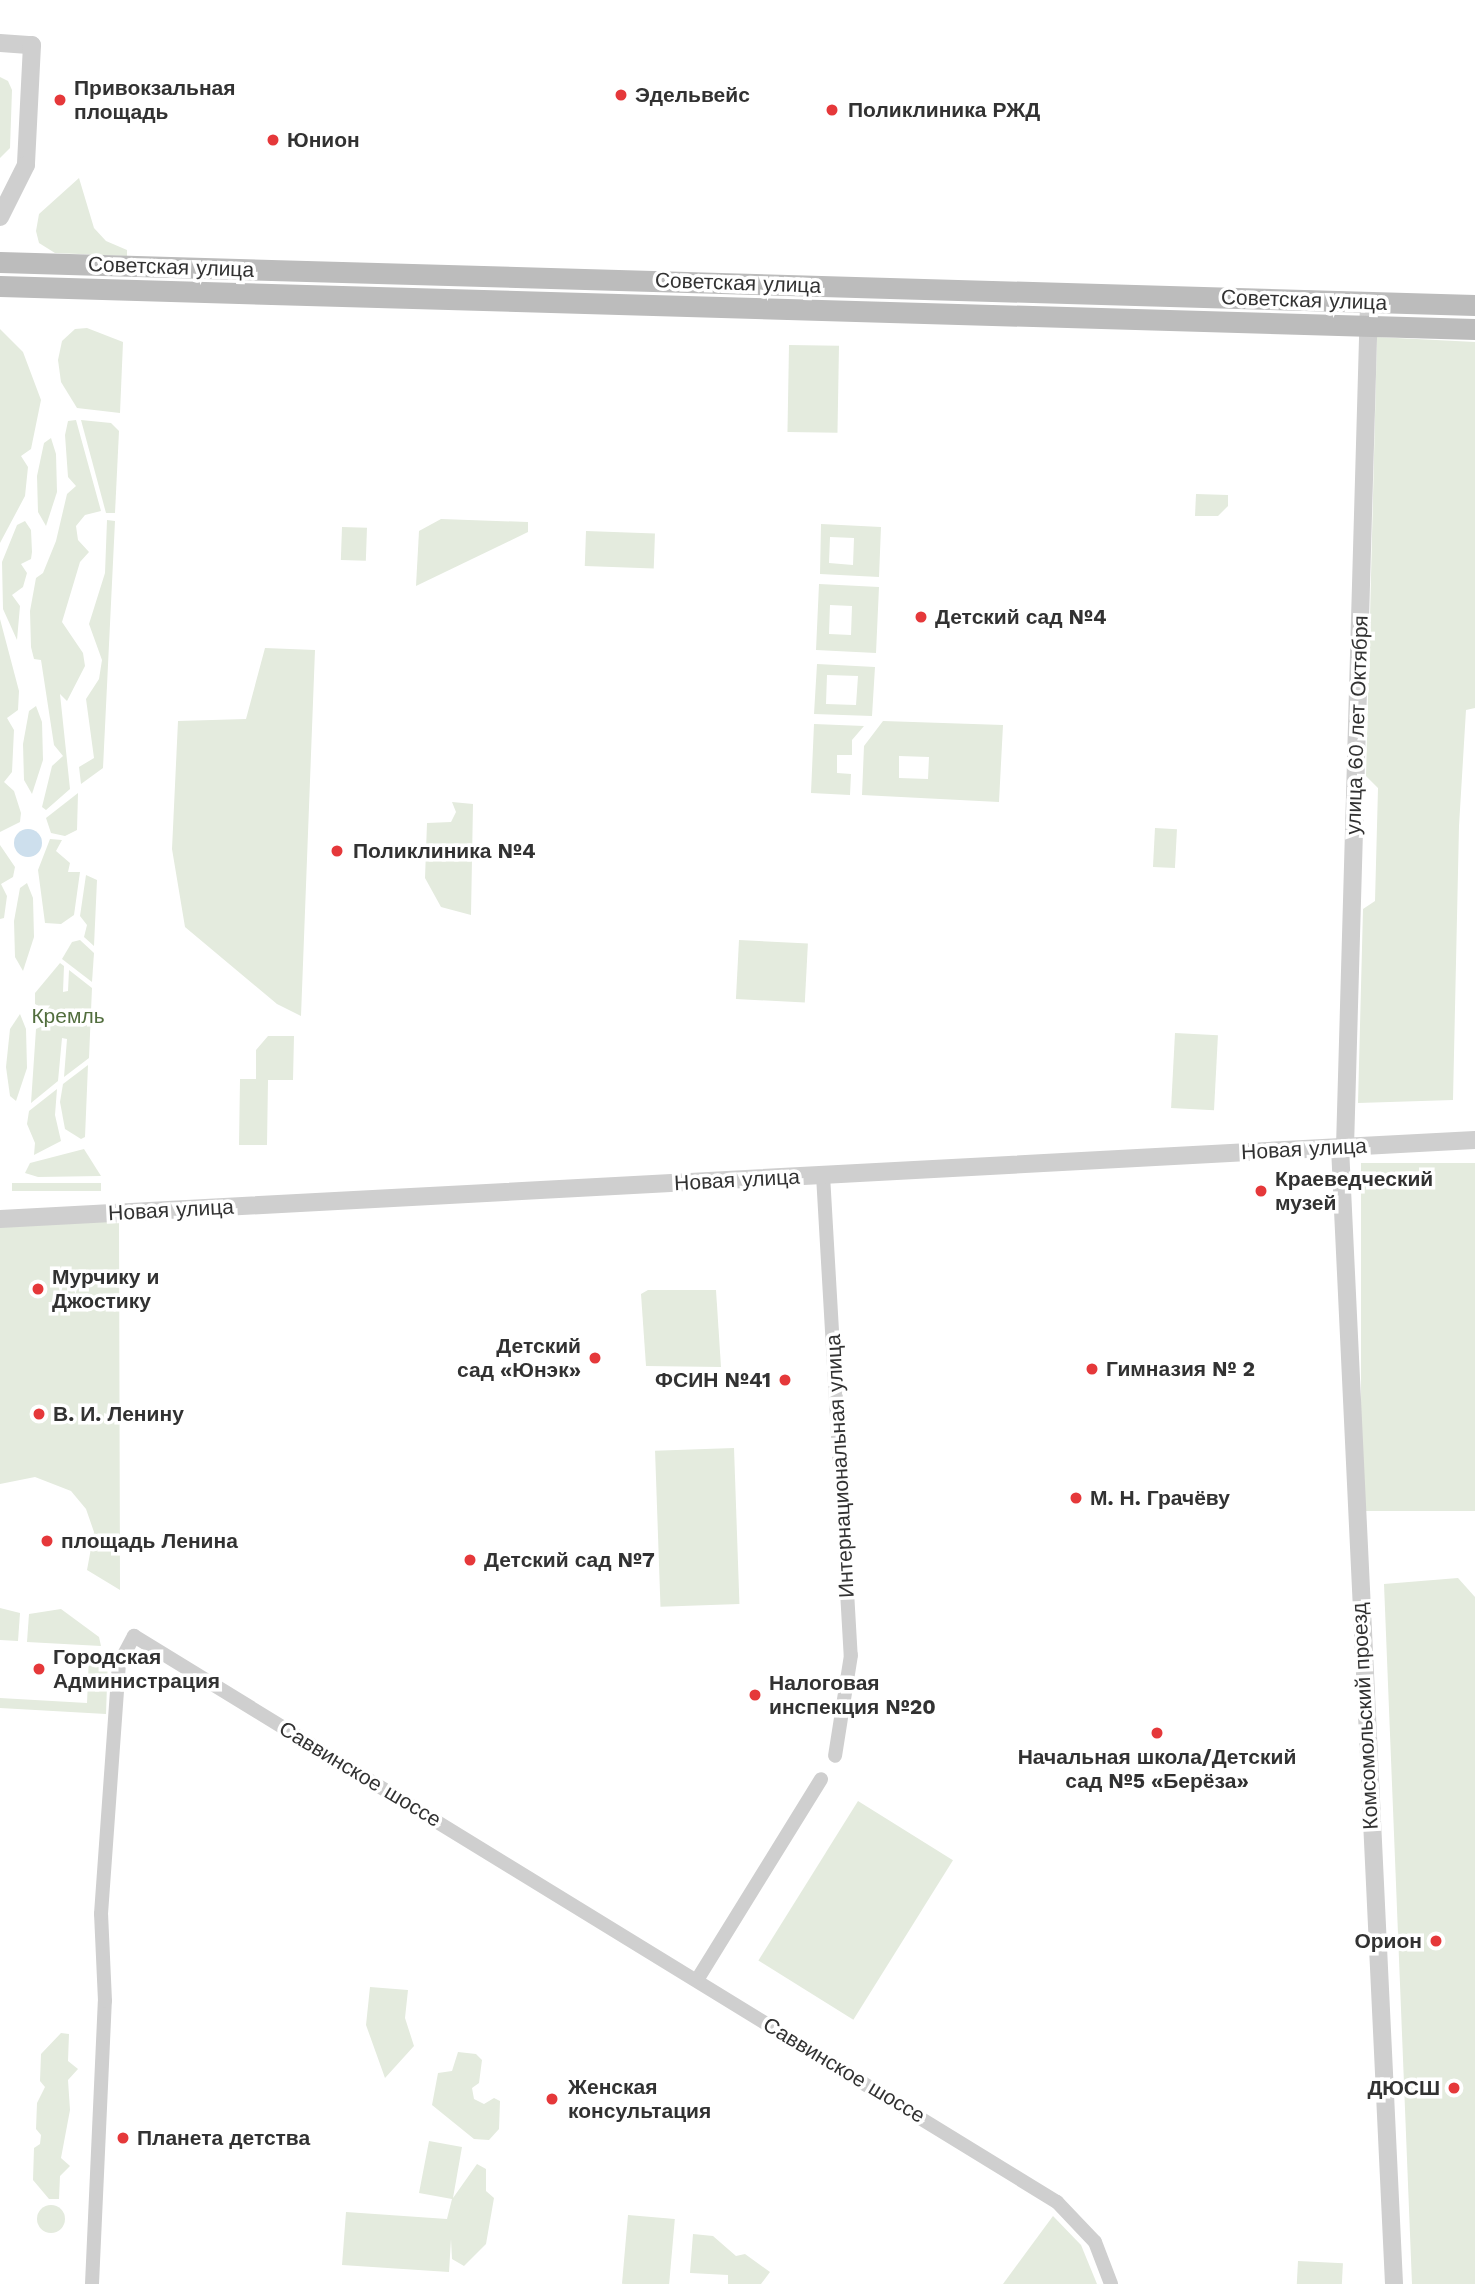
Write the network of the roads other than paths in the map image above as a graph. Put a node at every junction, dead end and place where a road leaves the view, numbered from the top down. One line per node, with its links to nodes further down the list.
1 (0, 43): 2 (street)
2 (3, 207)
3 (0, 261): 5 (main road, Советская улица)
4 (0, 286): 7 (main road, Советская улица)
5 (1369, 302): 6 (main road, Советская улица); 7 (street, улица 60 лет Октября)
6 (1475, 305)
7 (1368, 326): 8 (main road, Советская улица); 10 (street, улица 60 лет Октября)
8 (1475, 329)
9 (1475, 1140): 10 (street, Новая улица)
10 (1342, 1147): 11 (street, Новая улица); 18 (street, Комсомольский проезд)
11 (823, 1175): 12 (street, Новая улица); 13 (street, Интернациональная улица)
12 (0, 1219)
13 (835, 1756)
14 (821, 1779): 15 (street)
15 (697, 1980): 16 (street, Саввинское шоссе); 17 (street, Саввинское шоссе)
16 (92, 2284)
17 (1111, 2284)
18 (1394, 2284)

